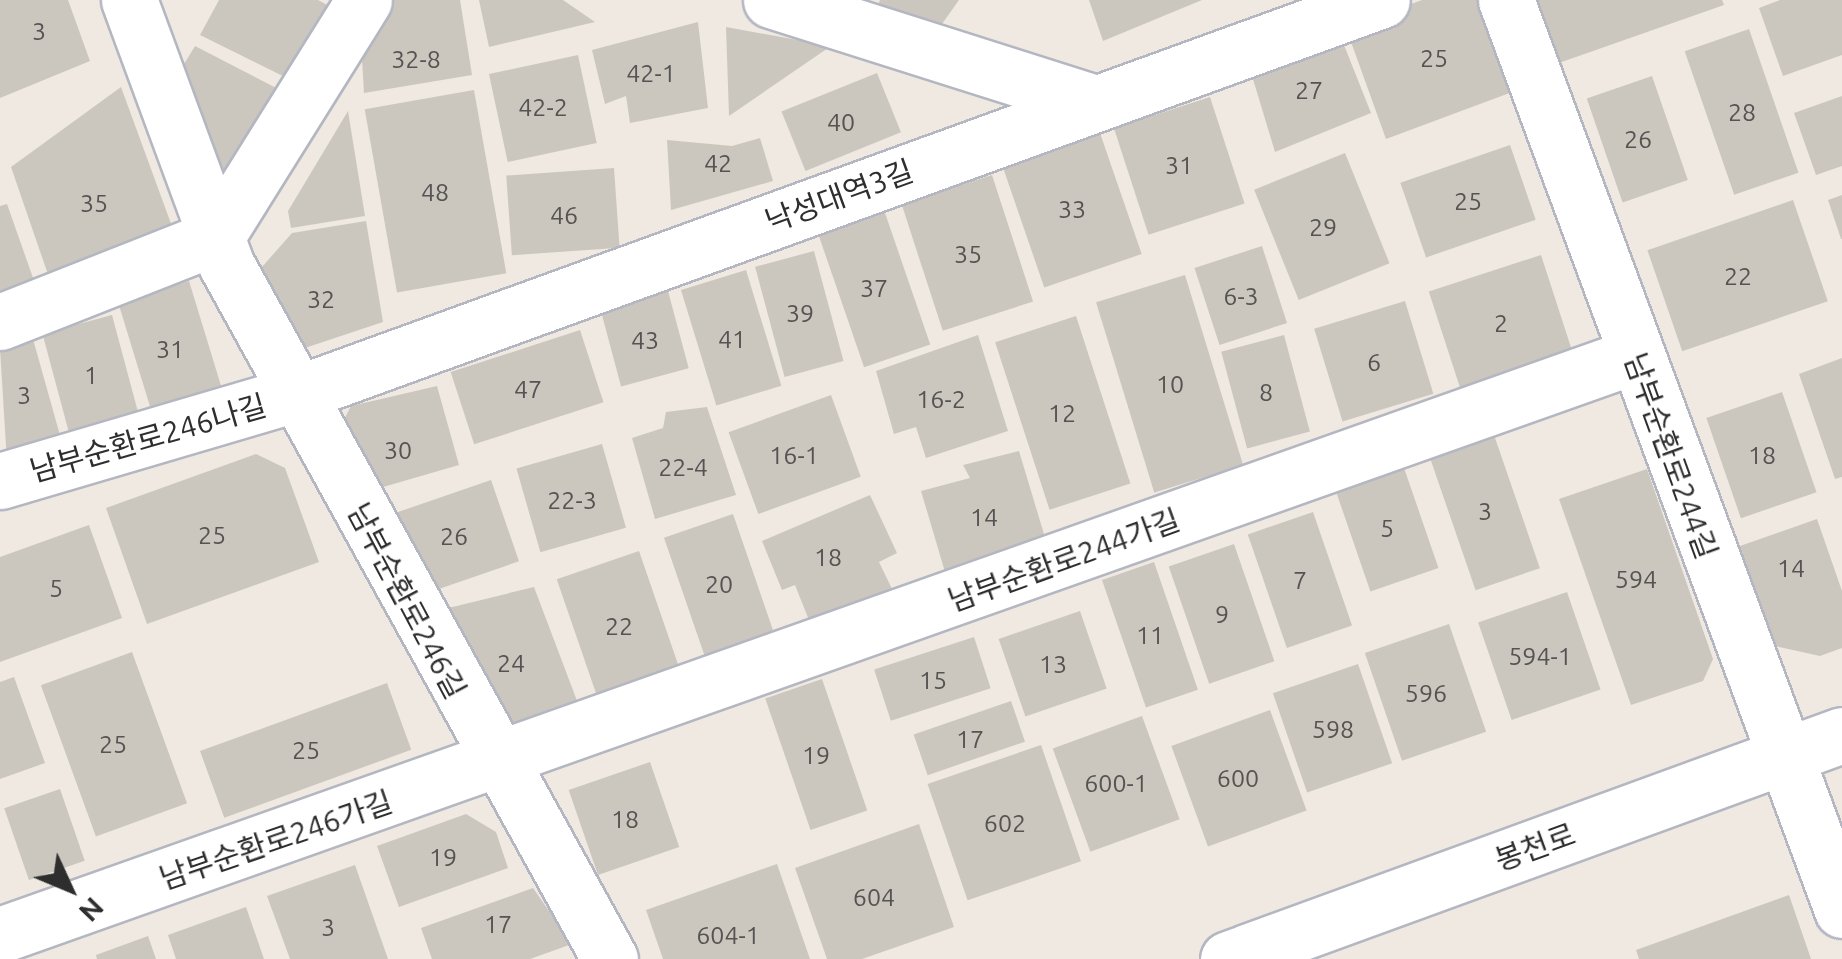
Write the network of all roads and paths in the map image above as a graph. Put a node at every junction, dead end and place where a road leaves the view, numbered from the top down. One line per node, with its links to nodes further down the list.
1 (129, 0): 8 (street, 남부순환로246길)
2 (364, 0): 8 (street)
3 (771, 0): 7 (street)
4 (1382, 0): 6 (street, 낙성대역3길)
5 (1506, 0): 10 (street, 남부순환로244길)
6 (1293, 15): 7 (street, 낙성대역3길)
7 (1094, 103): 11 (street, 낙성대역3길)
8 (216, 238): 9 (street); 11 (street, 남부순환로246길)
9 (0, 322)
10 (1634, 356): 14 (street, 남부순환로244길); 15 (street, 남부순환로244가길)
11 (296, 394): 12 (street, 남부순환로246나길); 15 (street, 남부순환로246길)
12 (0, 481)
13 (1842, 735): 14 (street, 봉천로)
14 (1782, 757): 16 (street, 남부순환로244길); 19 (street, 봉천로)
15 (495, 764): 17 (street, 남부순환로246가길); 18 (street, 남부순환로246길)
16 (1842, 910)
17 (0, 935)
18 (610, 959)
19 (1228, 959)

